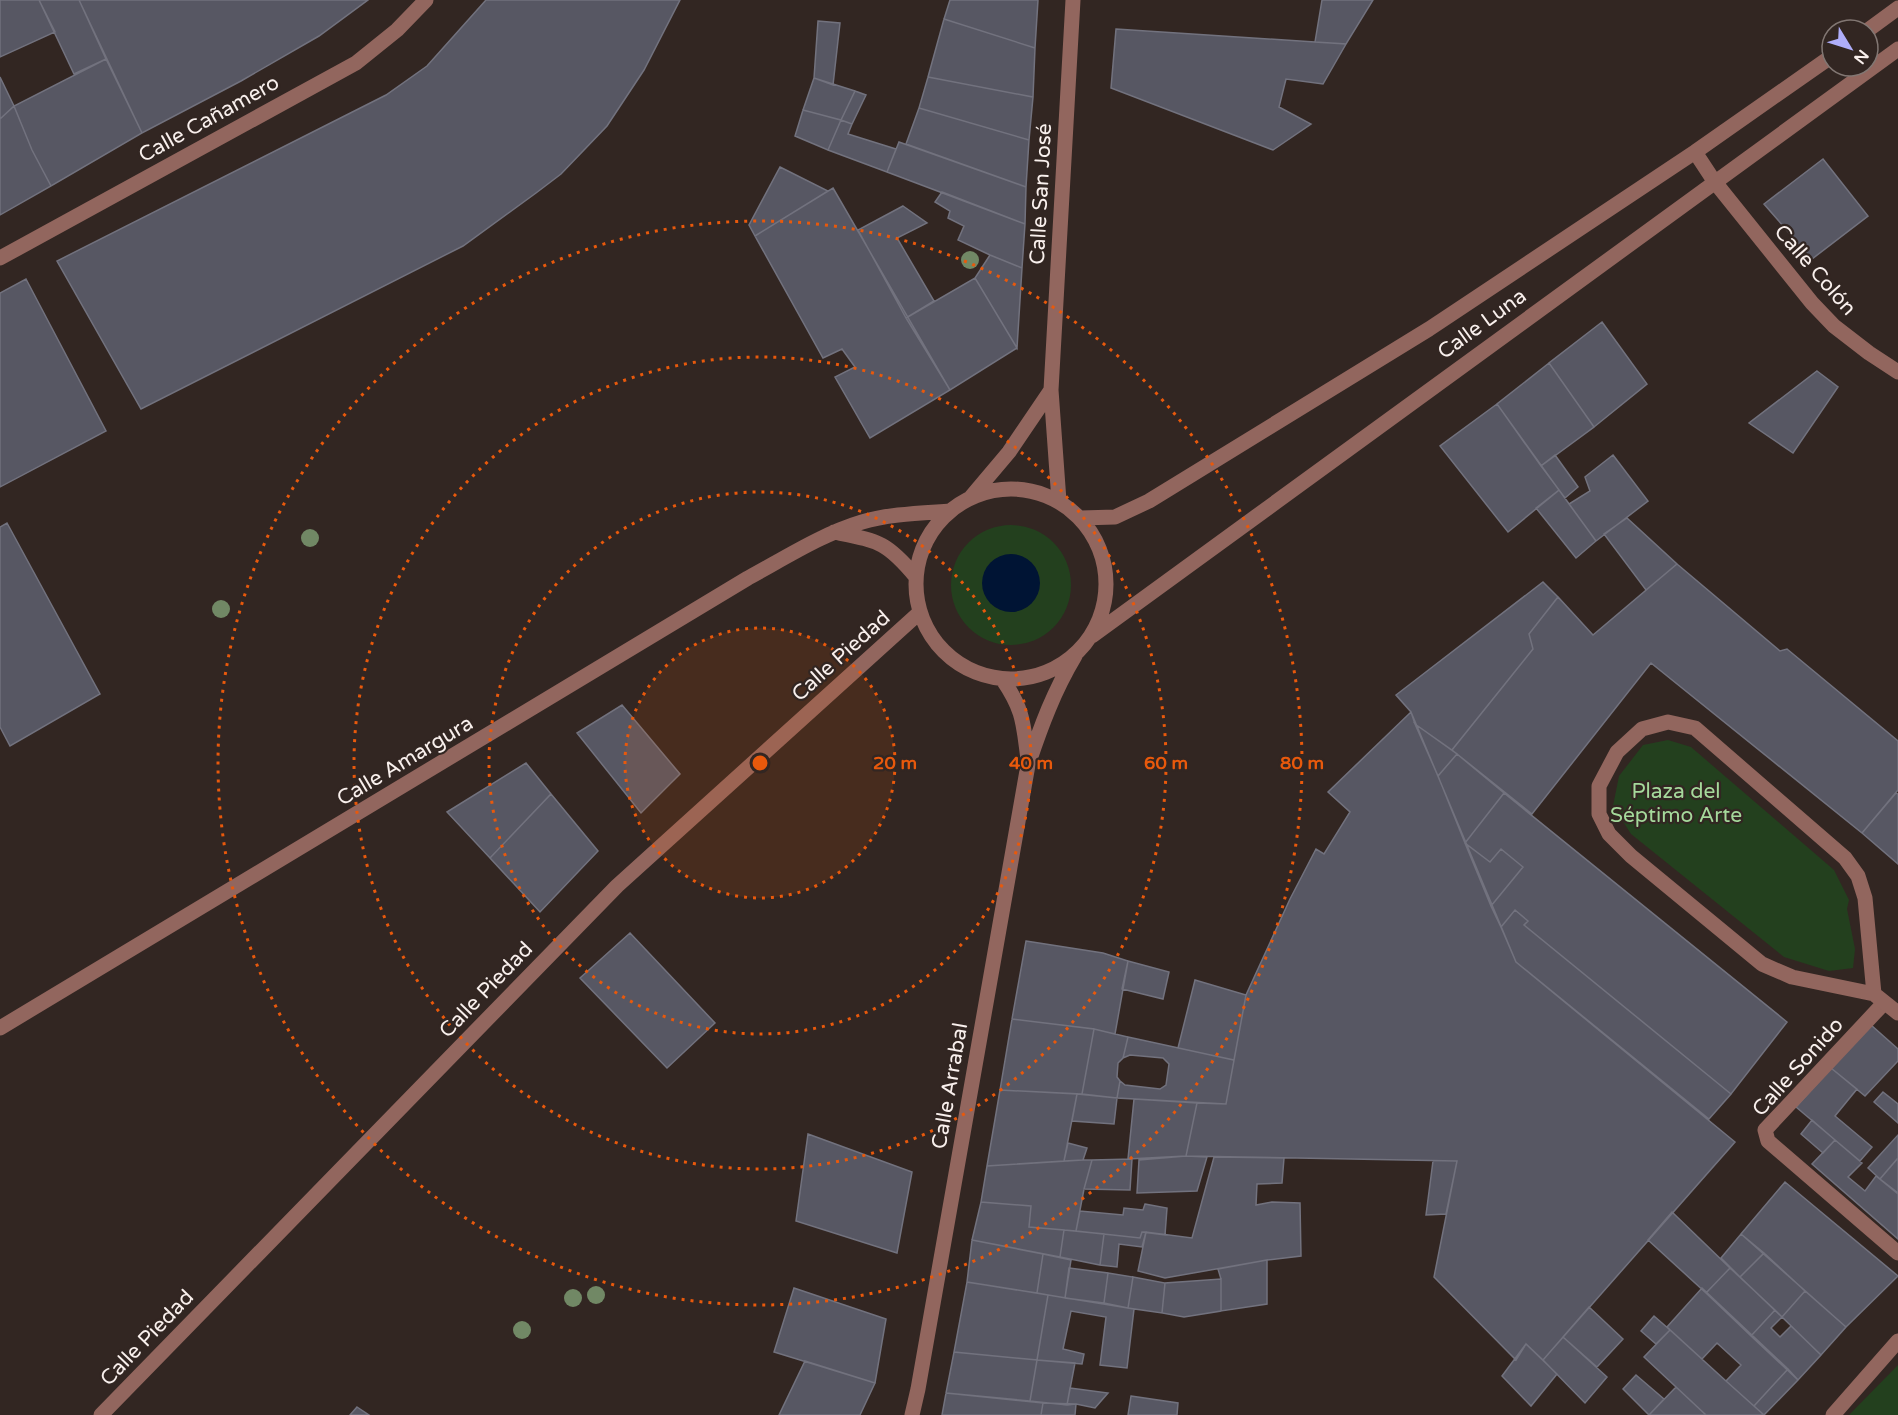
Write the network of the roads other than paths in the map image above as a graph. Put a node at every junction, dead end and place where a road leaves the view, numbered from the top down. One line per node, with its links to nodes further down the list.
1 (426, 0): 9 (street, Calle Cañamero)
2 (1073, 0): 11 (street, Calle San José)
3 (1898, 8): 4 (street)
4 (1880, 21)
5 (1898, 49): 8 (street, Calle Luna)
6 (1820, 64): 7 (street, Calle Luna)
7 (1695, 153): 8 (street, Calle Colón); 15 (street, Calle Luna)
8 (1714, 181): 10 (street, Calle Colón); 19 (street, Calle Luna)
9 (0, 258)
10 (1898, 372)
11 (1051, 390): 12 (street); 13 (street, Calle San José)
12 (971, 497): 13 (street); 14 (street)
13 (1059, 501): 15 (street)
14 (950, 511): 16 (street, Calle Amargura); 17 (street)
15 (1081, 518): 19 (street)
16 (834, 532): 17 (street); 25 (street, Calle Amargura)
17 (916, 577): 18 (street)
18 (920, 613): 21 (street); 28 (street, Calle Piedad)
19 (1092, 636): 20 (street)
20 (1075, 656): 21 (street); 22 (street, Calle Arrabal)
21 (1004, 680): 22 (street, Calle Arrabal)
22 (1028, 765): 29 (street, Calle Arrabal)
23 (1879, 998): 23 (street); 24 (street); 26 (street, Calle Sonido)
24 (1898, 1013)
25 (0, 1028)
26 (1898, 1253)
27 (1898, 1341): 30 (street)
28 (101, 1415)
29 (912, 1415)
30 (1833, 1415)

